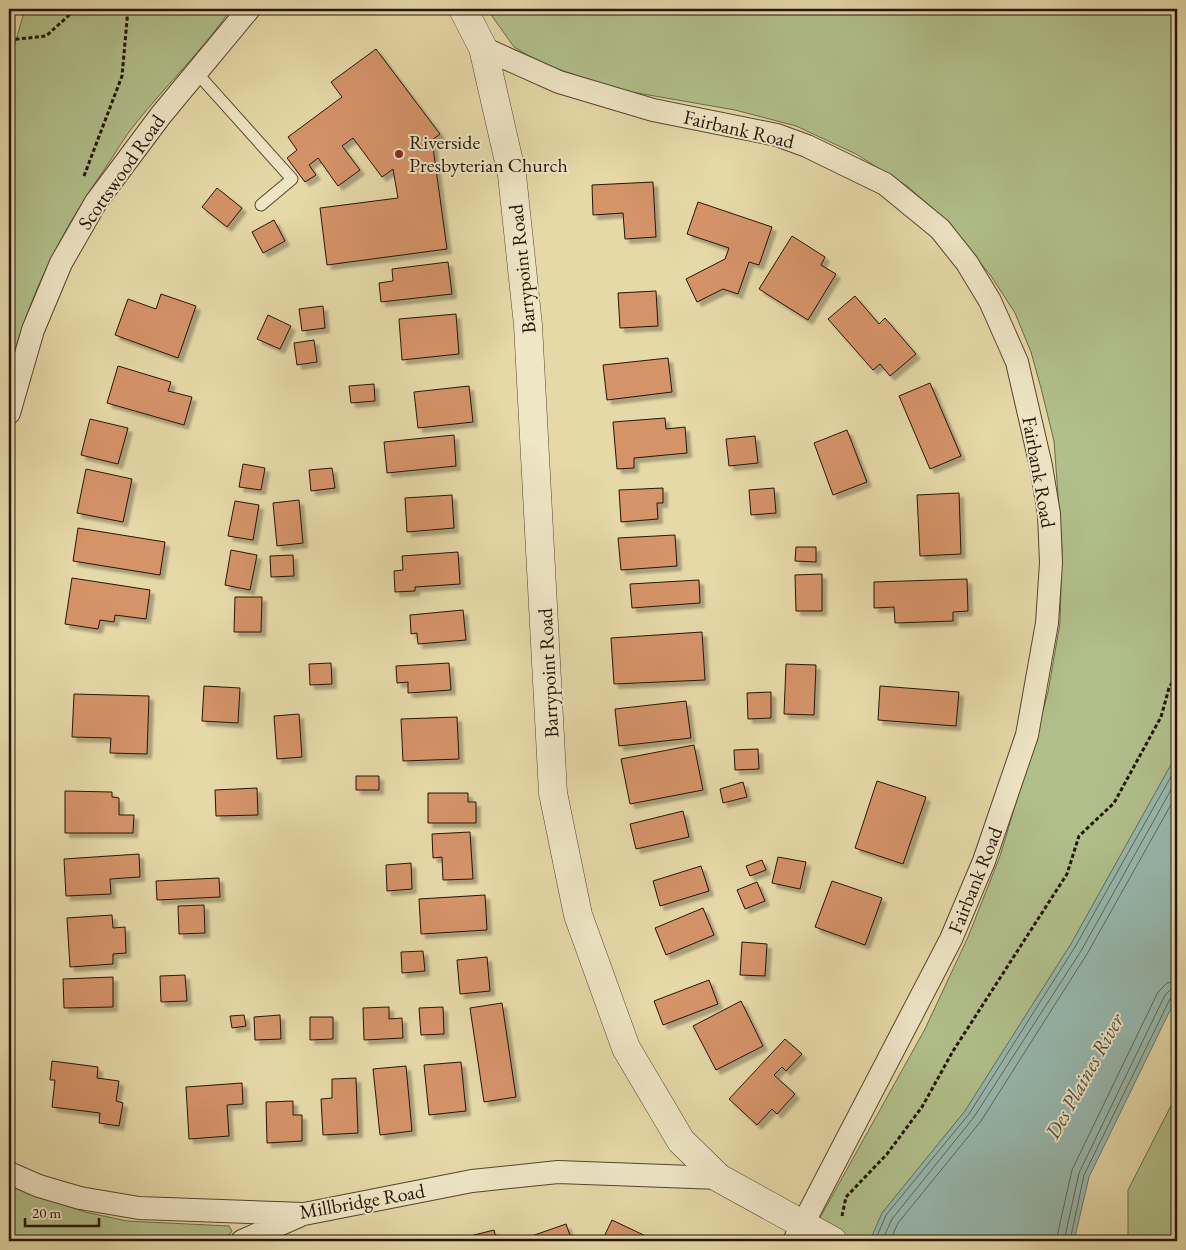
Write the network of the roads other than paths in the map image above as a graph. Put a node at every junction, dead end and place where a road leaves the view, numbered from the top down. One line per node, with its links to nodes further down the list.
1 (249, 9): 4 (street, Scottswood Road)
2 (463, 9): 3 (street, Barrypoint Road)
3 (483, 48): 8 (street, Barrypoint Road); 10 (street, Fairbank Road)
4 (196, 72): 5 (lane); 6 (street, Scottswood Road)
5 (261, 204)
6 (9, 413)
7 (9, 1173): 9 (street, Millbridge Road)
8 (719, 1178): 9 (street, Millbridge Road); 10 (street, Barrypoint Road)
9 (304, 1214): 12 (street)
10 (798, 1233): 11 (street, Barrypoint Road)
11 (831, 1240)
12 (242, 1241)

